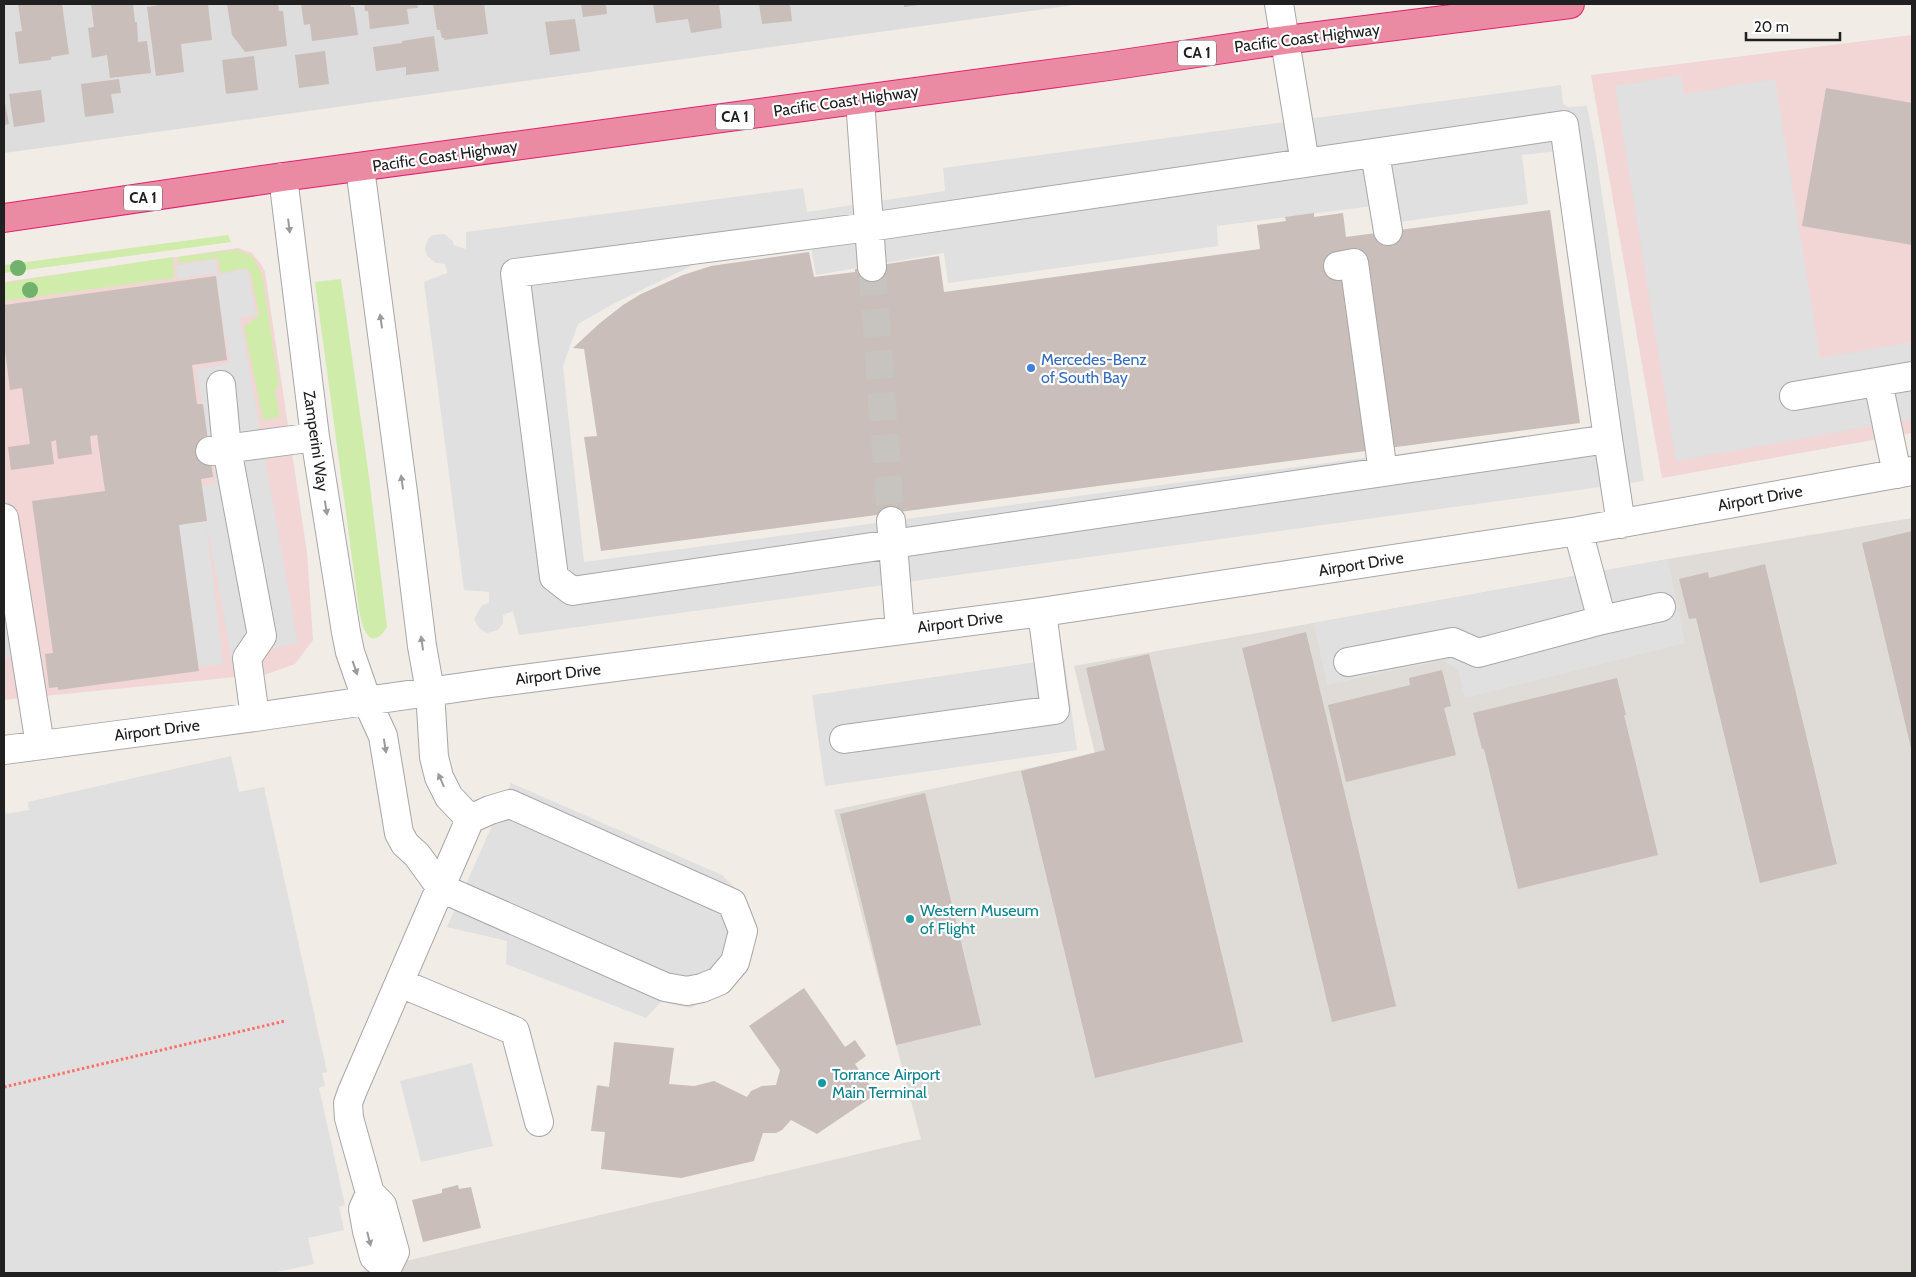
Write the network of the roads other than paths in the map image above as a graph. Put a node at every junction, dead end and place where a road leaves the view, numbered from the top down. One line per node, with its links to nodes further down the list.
1 (1279, 4): 3 (street)
2 (1570, 4): 3 (highway, Pacific Coast Highway / CA 1)
3 (1284, 40): 4 (highway, Pacific Coast Highway / CA 1); 6 (street)
4 (860, 100): 7 (highway, Pacific Coast Highway / CA 1); 10 (street)
5 (1376, 153): 6 (street); 11 (street); 19 (street)
6 (1305, 163): 10 (street)
7 (360, 168): 8 (highway, Pacific Coast Highway / CA 1); 32 (street, one-way to 7)
8 (283, 177): 9 (highway, Pacific Coast Highway / CA 1); 18 (street, Zamperini Way, one-way to 18)
9 (4, 218)
10 (869, 226): 12 (street); 26 (street)
11 (1388, 232)
12 (872, 266)
13 (1338, 266): 21 (street)
14 (1912, 376): 15 (street)
15 (1878, 382): 17 (street); 22 (street)
16 (221, 385): 20 (street)
17 (1794, 396)
18 (315, 437): 20 (street); 33 (street, Zamperini Way, one-way to 33)
19 (1608, 439): 21 (street); 24 (street)
20 (218, 450): 34 (street)
21 (1383, 472): 26 (street)
22 (1904, 472): 24 (street, Airport Drive)
23 (4, 518): 36 (street)
24 (1621, 524): 25 (street, Airport Drive)
25 (1578, 532): 28 (street, Airport Drive); 29 (street)
26 (892, 533): 30 (street)
27 (1662, 607): 29 (street)
28 (1042, 612): 30 (street, Airport Drive); 35 (street)
29 (1602, 620): 31 (street)
30 (900, 630): 32 (street, Airport Drive)
31 (1348, 662)
32 (430, 691): 33 (street, Airport Drive); 38 (street, one-way to 32)
33 (366, 701): 34 (street, Airport Drive); 39 (street, Zamperini Way, one-way to 39)
34 (255, 717): 36 (street, Airport Drive)
35 (844, 739)
36 (40, 745): 37 (street, Airport Drive)
37 (4, 750)
38 (470, 819): 39 (street); 39 (street)
39 (441, 888): 40 (street)
40 (400, 983): 41 (street); 42 (street)
41 (539, 1122)
42 (370, 1192)

